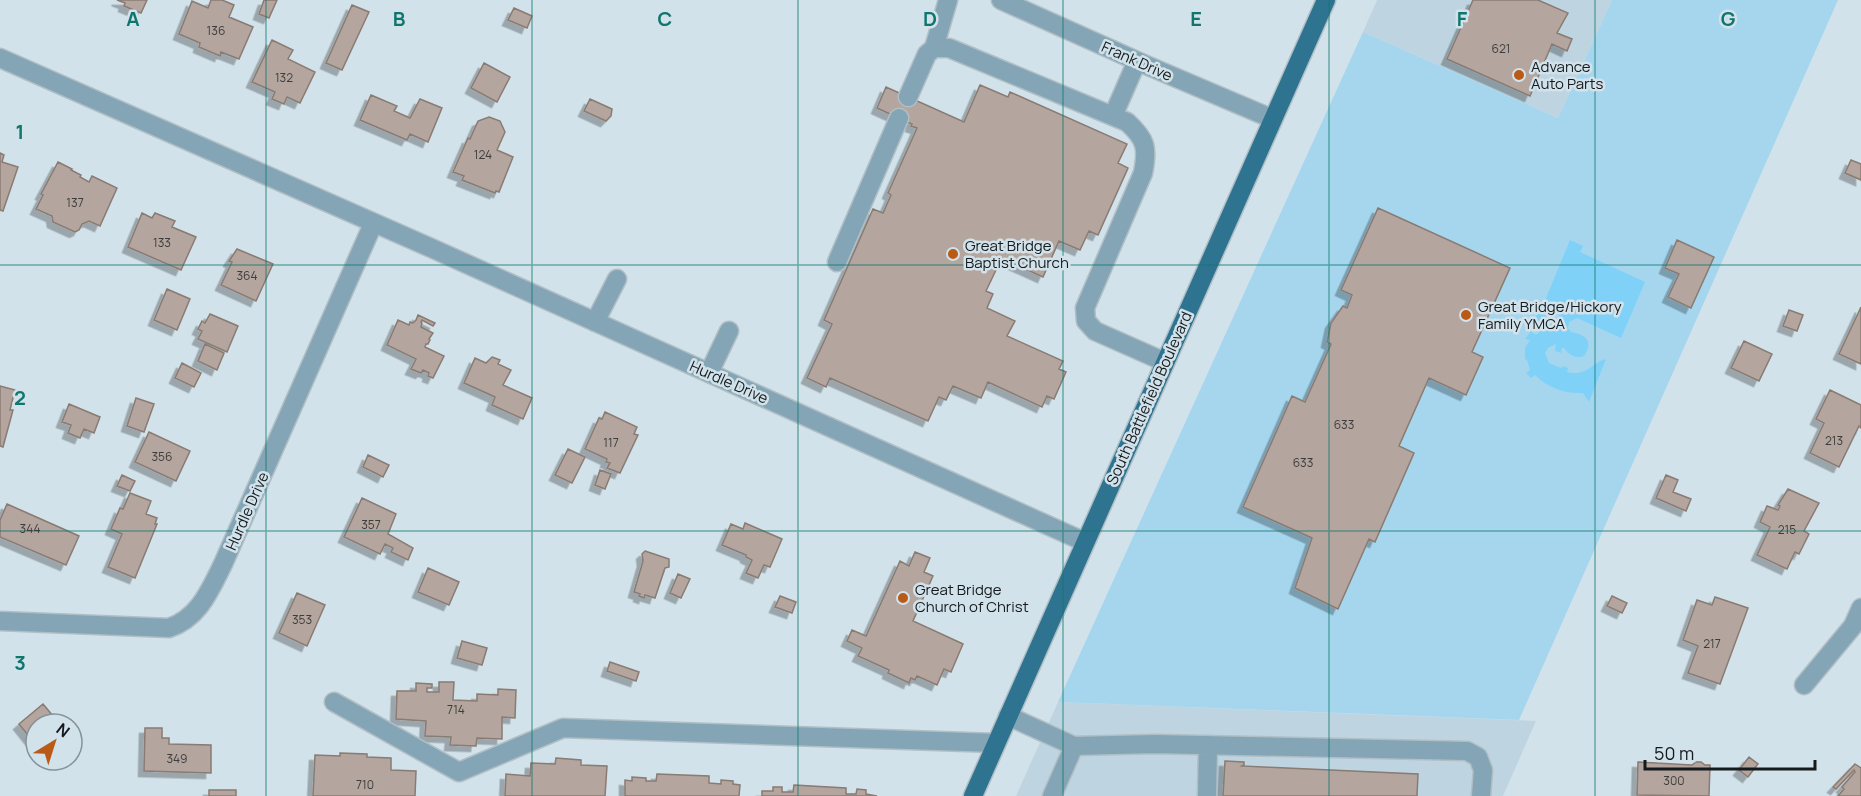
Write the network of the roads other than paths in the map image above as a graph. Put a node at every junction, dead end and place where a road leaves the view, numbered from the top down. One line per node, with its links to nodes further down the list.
1 (948, 0): 4 (street)
2 (1001, 0): 6 (street, Frank Drive)
3 (1326, 0): 10 (main road, South Battlefield Boulevard)
4 (934, 48): 7 (street); 8 (street)
5 (0, 58): 11 (street, Hurdle Drive)
6 (1137, 61): 8 (street); 10 (street, Frank Drive)
7 (908, 97)
8 (1113, 116): 16 (street)
9 (899, 118): 12 (street)
10 (1273, 119): 16 (main road, South Battlefield Boulevard)
11 (373, 224): 14 (street, Hurdle Drive); 20 (street, Hurdle Drive)
12 (837, 262)
13 (617, 279): 14 (street)
14 (595, 322): 17 (street, Hurdle Drive)
15 (729, 331): 17 (street)
16 (1165, 362): 18 (main road, South Battlefield Boulevard)
17 (709, 373): 18 (street, Hurdle Drive)
18 (1085, 542): 23 (main road, South Battlefield Boulevard)
19 (1861, 608): 21 (street)
20 (0, 621)
21 (1804, 685)
22 (334, 702): 24 (street)
23 (1008, 716): 24 (main road, South Battlefield Boulevard); 26 (street)
24 (996, 743): 27 (main road, South Battlefield Boulevard)
25 (1208, 745): 26 (street); 29 (street); 30 (street)
26 (1074, 746): 28 (street)
27 (973, 796)
28 (1052, 796)
29 (1207, 796)
30 (1481, 796)

